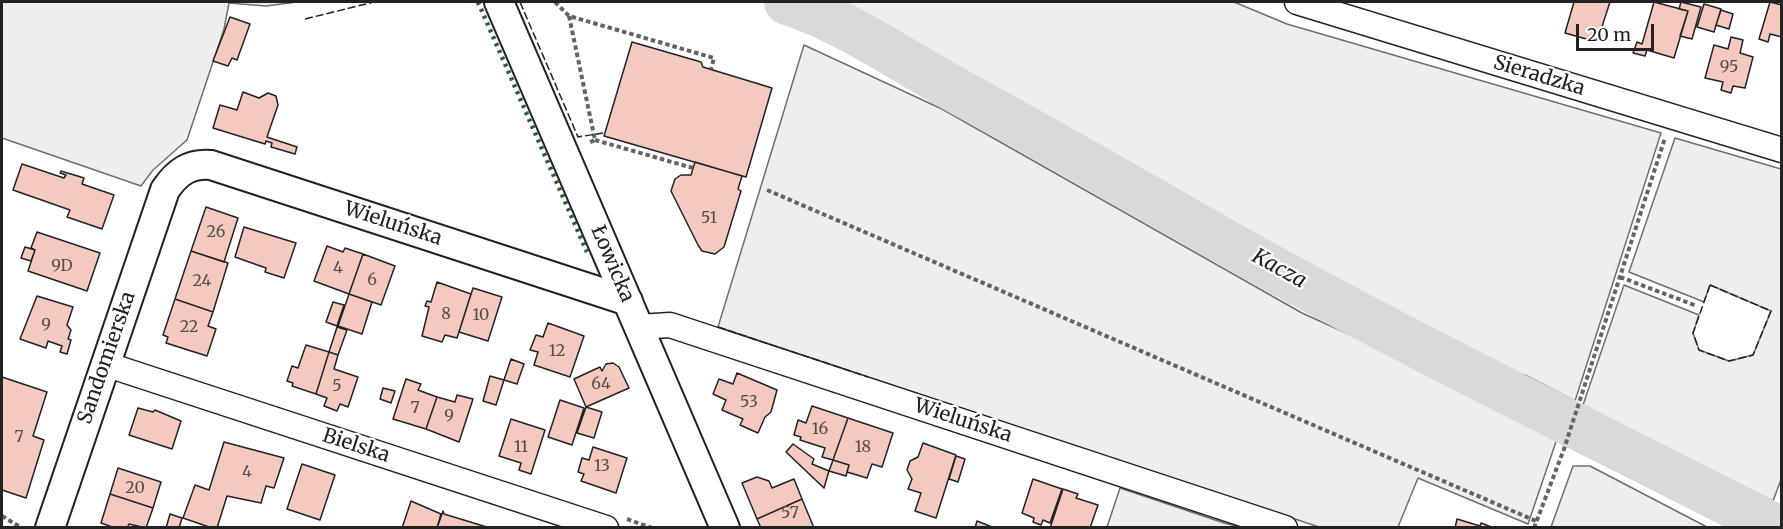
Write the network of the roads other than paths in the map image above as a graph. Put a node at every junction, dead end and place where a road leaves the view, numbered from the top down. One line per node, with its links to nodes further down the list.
1 (499, 2): 5 (street, Łowicka)
2 (1297, 2): 3 (street, Sieradzka)
3 (1782, 150)
4 (165, 190): 5 (street, Wieluńska); 7 (street, Sandomierska)
5 (628, 301): 6 (street, Łowicka)
6 (639, 327): 10 (street, Łowicka); 11 (street, Wieluńska)
7 (105, 364): 8 (street, Sandomierska); 9 (street, Bielska)
8 (50, 528)
9 (606, 528)
10 (724, 528)
11 (1285, 528)

